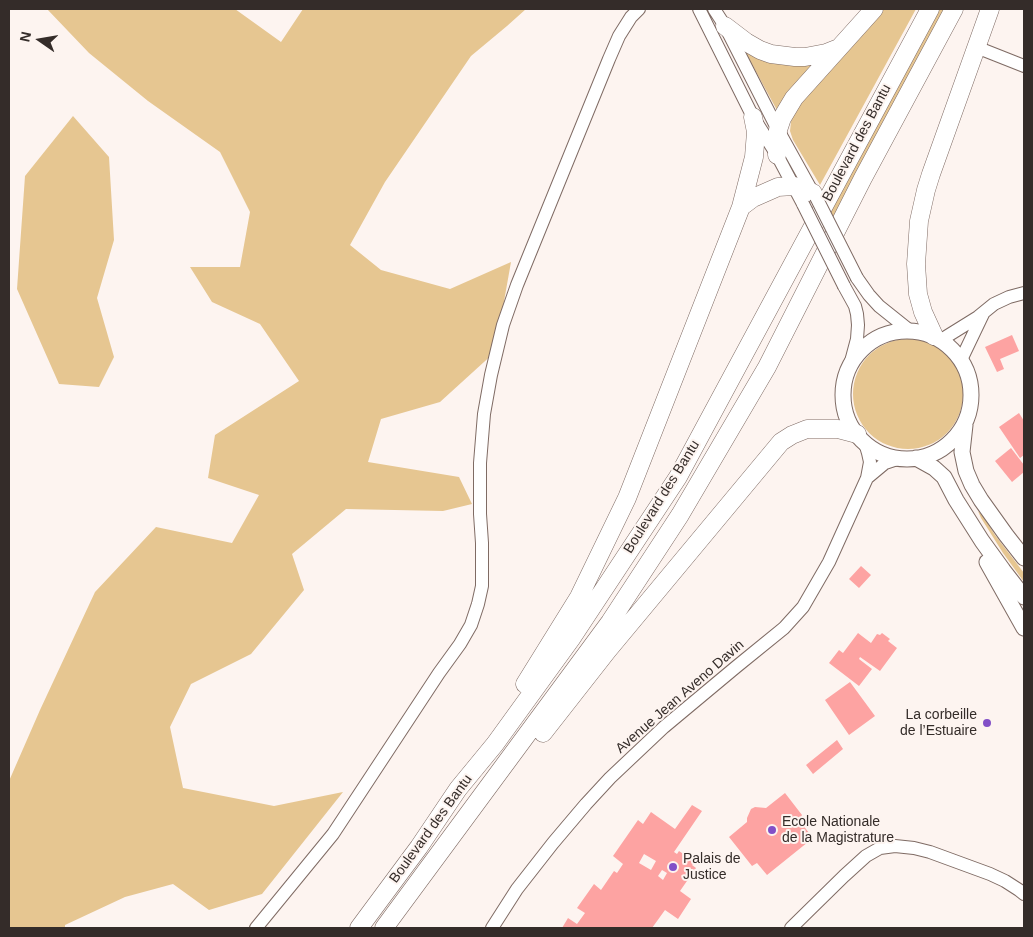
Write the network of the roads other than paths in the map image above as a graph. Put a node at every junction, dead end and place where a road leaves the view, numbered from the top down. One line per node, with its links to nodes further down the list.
1 (639, 9): 36 (street)
2 (699, 9): 12 (street)
3 (714, 9): 8 (street)
4 (874, 9): 9 (highway)
5 (930, 9): 33 (highway, Boulevard des Bantu)
6 (954, 9): 34 (highway, Boulevard des Bantu)
7 (990, 9): 10 (highway)
8 (725, 26): 9 (highway); 13 (street)
9 (839, 47): 13 (highway)
10 (976, 47): 11 (street); 21 (highway)
11 (1024, 66)
12 (753, 117): 14 (street); 17 (highway)
13 (778, 130): 14 (highway); 16 (street)
14 (777, 155): 15 (street)
15 (794, 186): 16 (highway); 17 (highway)
16 (811, 198): 20 (street, bridge); 23 (street, bridge)
17 (741, 207): 33 (highway)
18 (1024, 293): 19 (street)
19 (984, 312): 21 (street); 22 (street)
20 (909, 330): 21 (main road); 23 (main road)
21 (937, 338): 22 (main road)
22 (961, 360): 24 (main road)
23 (849, 369): 25 (main road)
24 (967, 416): 27 (main road); 30 (main road)
25 (861, 439): 26 (main road); 28 (street); 34 (highway)
26 (900, 458): 27 (main road); 28 (street)
27 (916, 458): 29 (main road)
28 (867, 478): 39 (street, Avenue Jean Aveno Davin)
29 (956, 500): 31 (main road); 32 (main road)
30 (1022, 558)
31 (1024, 597)
32 (1024, 628)
33 (458, 789): 37 (highway, Boulevard des Bantu)
34 (432, 865): 38 (highway, Boulevard des Bantu)
35 (1024, 894): 40 (street)
36 (256, 928)
37 (359, 928)
38 (384, 928)
39 (492, 928)
40 (792, 928)

